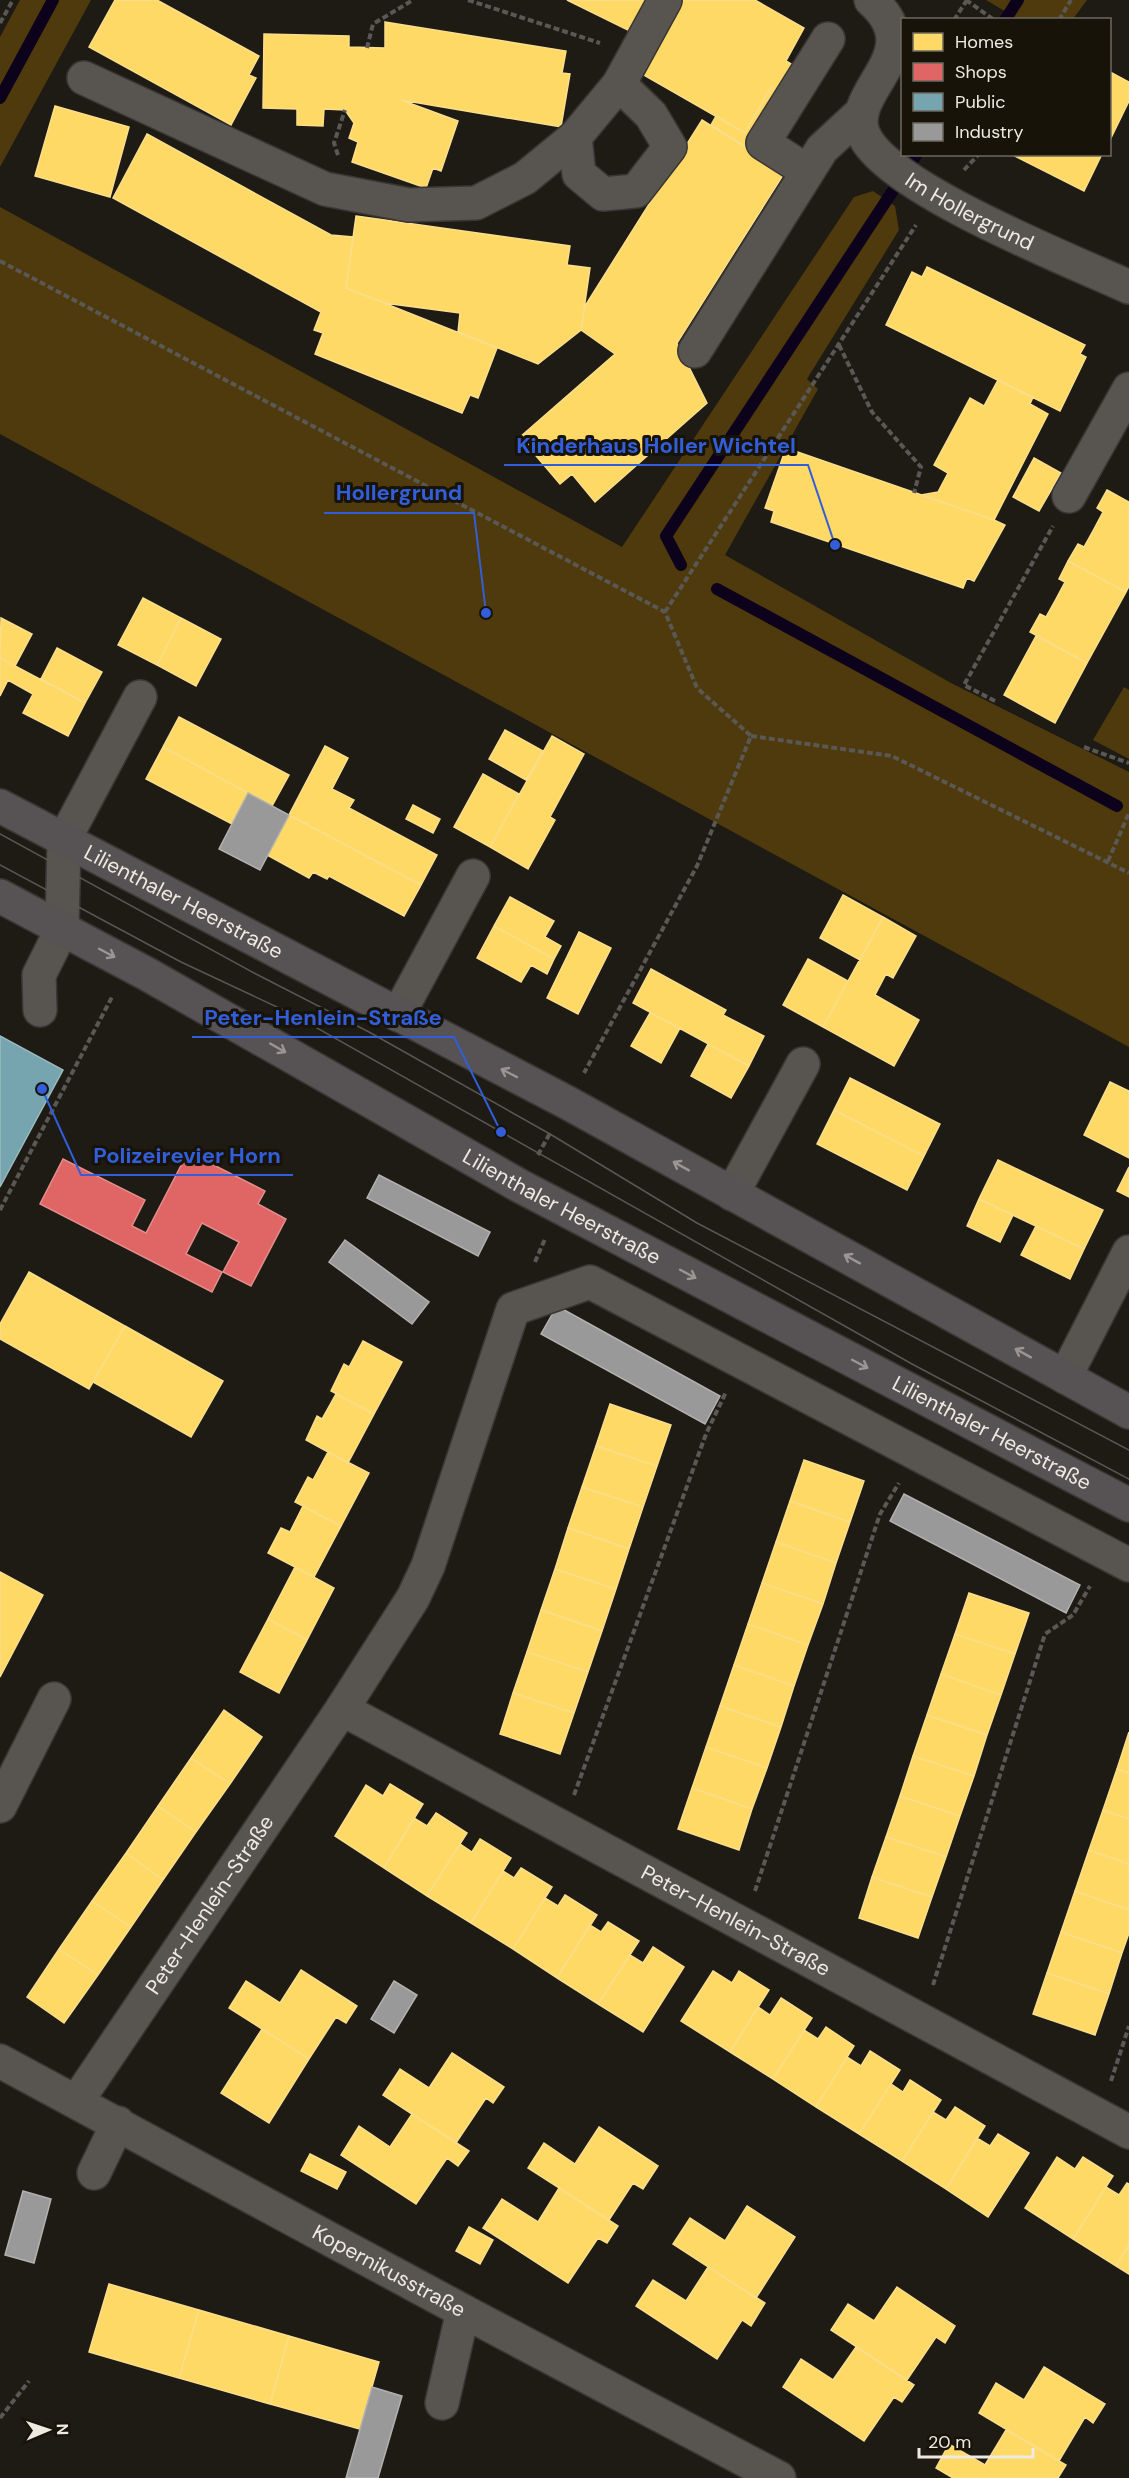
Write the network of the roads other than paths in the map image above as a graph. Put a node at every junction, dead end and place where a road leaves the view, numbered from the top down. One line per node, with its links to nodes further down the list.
1 (665, 0): 4 (street)
2 (871, 0): 6 (street)
3 (828, 39): 8 (street)
4 (626, 70): 7 (street); 7 (street)
5 (84, 78): 7 (street)
6 (862, 112): 8 (street); 9 (street, Im Hollergrund)
7 (575, 137)
8 (807, 171): 10 (street)
9 (1129, 287)
10 (695, 351)
11 (1129, 388): 12 (street)
12 (1069, 496)
13 (140, 697): 15 (street)
14 (0, 806): 15 (main road, Lilienthaler Heerstraße)
15 (64, 840): 18 (street); 20 (main road, Lilienthaler Heerstraße)
16 (473, 876): 20 (street)
17 (0, 896): 18 (main road, Lilienthaler Heerstraße)
18 (62, 929): 19 (street); 26 (main road, Lilienthaler Heerstraße, one-way to 26)
19 (40, 1010)
20 (399, 1015): 22 (main road, Lilienthaler Heerstraße, one-way to 20)
21 (803, 1064): 22 (street)
22 (732, 1194): 24 (main road, Lilienthaler Heerstraße, one-way to 22)
23 (1129, 1252): 24 (street)
24 (1065, 1377): 25 (main road, Lilienthaler Heerstraße)
25 (1129, 1412)
26 (1129, 1505)
27 (1118, 1559): 29 (street, Peter-Henlein-Straße)
28 (54, 1699): 30 (street)
29 (342, 1709): 32 (street, Peter-Henlein-Straße); 34 (street, Peter-Henlein-Straße)
30 (0, 1806)
31 (0, 2061): 32 (street, Kopernikusstraße)
32 (77, 2102): 33 (street, Kopernikusstraße)
33 (118, 2123): 35 (street); 36 (street, Kopernikusstraße)
34 (1129, 2132)
35 (94, 2173)
36 (463, 2311): 37 (street); 38 (street, Kopernikusstraße)
37 (442, 2403)
38 (779, 2478)

